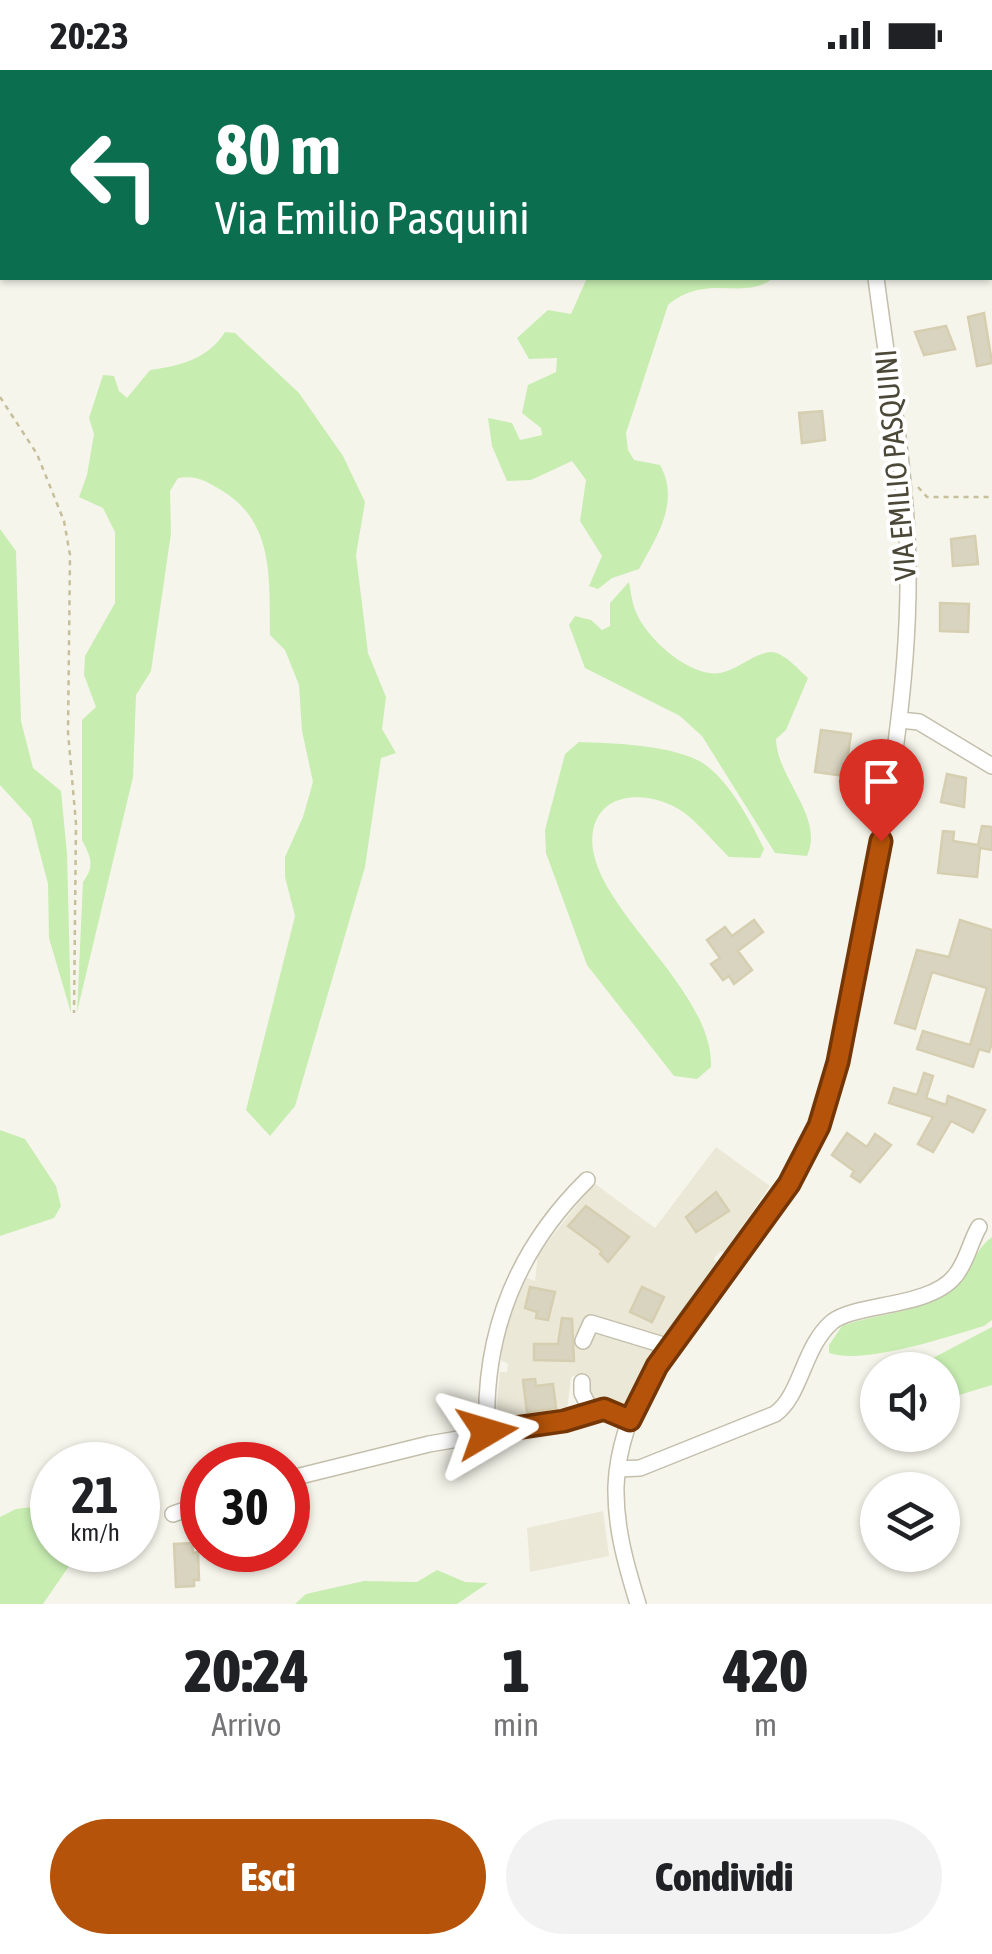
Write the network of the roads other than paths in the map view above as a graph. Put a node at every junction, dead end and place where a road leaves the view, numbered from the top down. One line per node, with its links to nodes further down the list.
1 (876, 280): 2 (street, VIA EMILIO PASQUINI)
2 (900, 720): 3 (street); 7 (street, VIA EMILIO PASQUINI)
3 (992, 766)
4 (587, 1180): 11 (street)
5 (979, 1227): 12 (street)
6 (583, 1341): 7 (street)
7 (670, 1347): 10 (street, VIA EMILIO PASQUINI)
8 (582, 1382): 9 (street)
9 (591, 1411): 10 (street); 11 (street)
10 (630, 1420): 12 (street, VIA EMILIO PASQUINI)
11 (487, 1432): 13 (street)
12 (618, 1469): 16 (street, VIA EMILIO PASQUINI)
13 (310, 1474)
14 (180, 1512): 15 (street)
15 (173, 1514)
16 (638, 1604)

